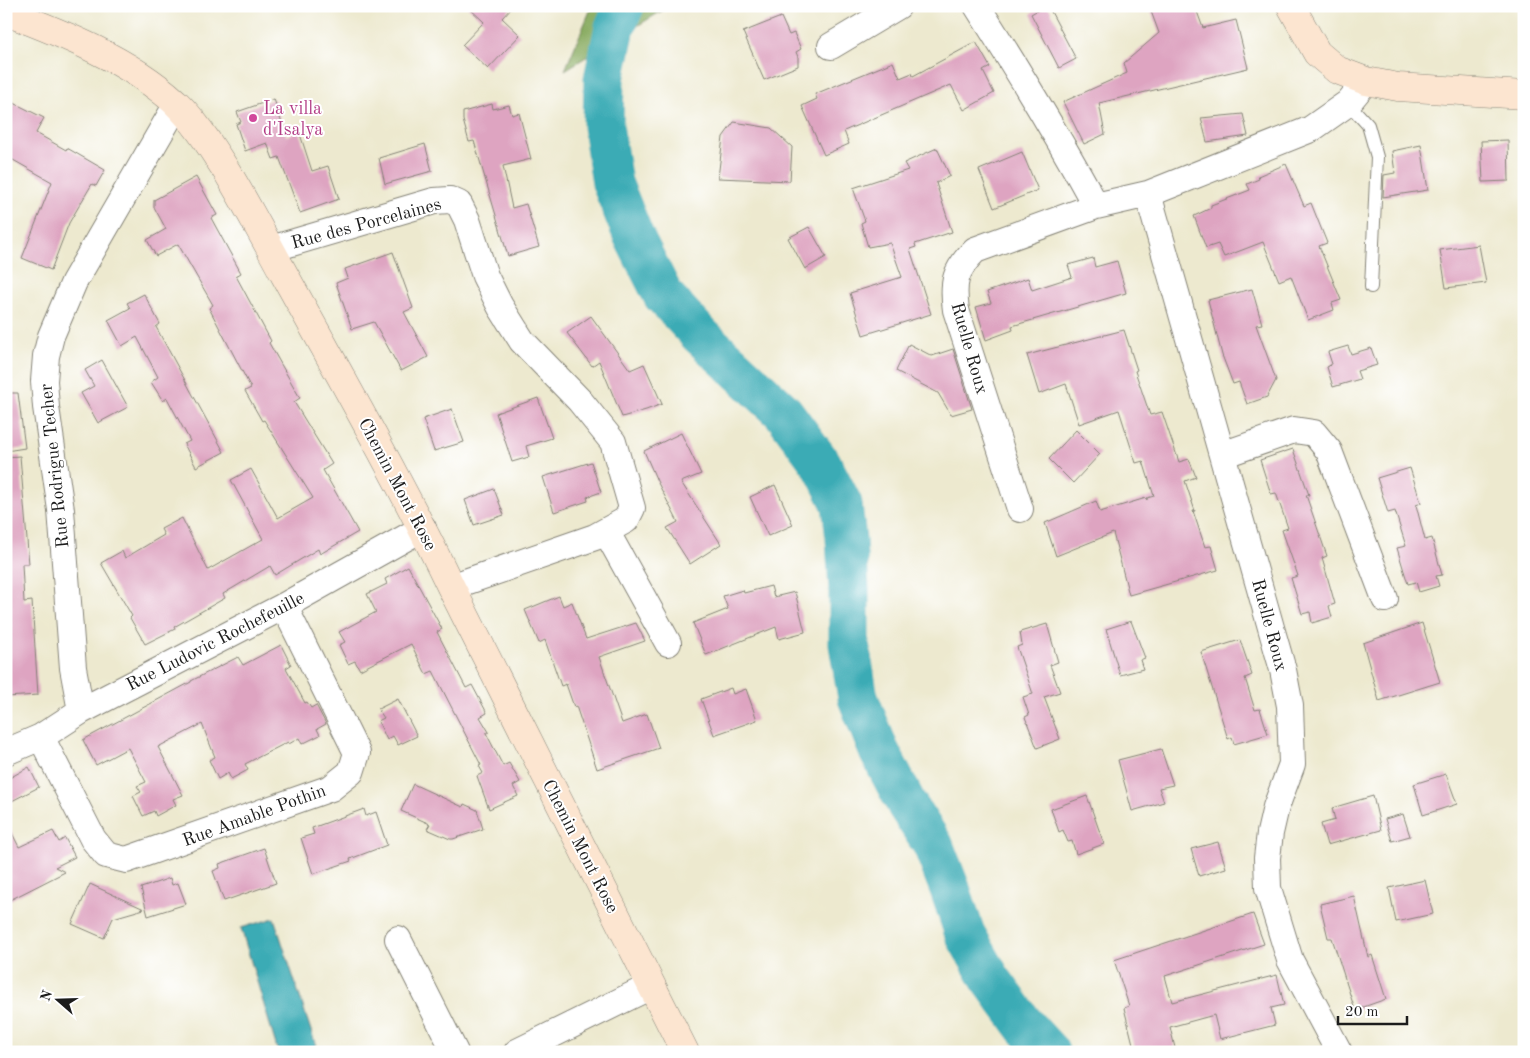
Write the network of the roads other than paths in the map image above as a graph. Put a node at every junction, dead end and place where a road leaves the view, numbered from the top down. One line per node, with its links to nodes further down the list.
1 (898, 6): 5 (street)
2 (977, 6): 11 (street)
3 (1291, 6): 6 (street)
4 (6, 12): 9 (street, Chemin Mont Rose)
5 (831, 46)
6 (1366, 81): 7 (street); 8 (street, Ruelle Roux)
7 (1524, 95)
8 (1348, 103): 10 (street, Ruelle Roux); 13 (lane)
9 (177, 104): 12 (street, Chemin Mont Rose); 22 (street, Rue Rodrigue Techer)
10 (1148, 194): 11 (street, Ruelle Roux); 14 (street, Ruelle Roux)
11 (1096, 206): 15 (street, Ruelle Roux)
12 (271, 249): 16 (street, Chemin Mont Rose); 17 (street, Rue des Porcelaines)
13 (1371, 287)
14 (1222, 455): 19 (street); 30 (street, Ruelle Roux)
15 (1020, 509)
16 (423, 528): 18 (street, Chemin Mont Rose); 20 (street, Rue Ludovic Rochefeuille)
17 (606, 531): 18 (street, Rue des Porcelaines); 21 (street)
18 (451, 587): 26 (street, Chemin Mont Rose)
19 (1385, 599)
20 (284, 606): 22 (street, Rue Ludovic Rochefeuille); 23 (street, Rue Amable Pothin)
21 (668, 643)
22 (81, 711): 23 (street, Rue Ludovic Rochefeuille)
23 (41, 737): 24 (street, Rue Ludovic Rochefeuille)
24 (6, 752)
25 (398, 939): 27 (street)
26 (651, 986): 28 (street); 29 (street, Chemin Mont Rose)
27 (455, 1052)
28 (517, 1052)
29 (685, 1052)
30 (1340, 1052)

